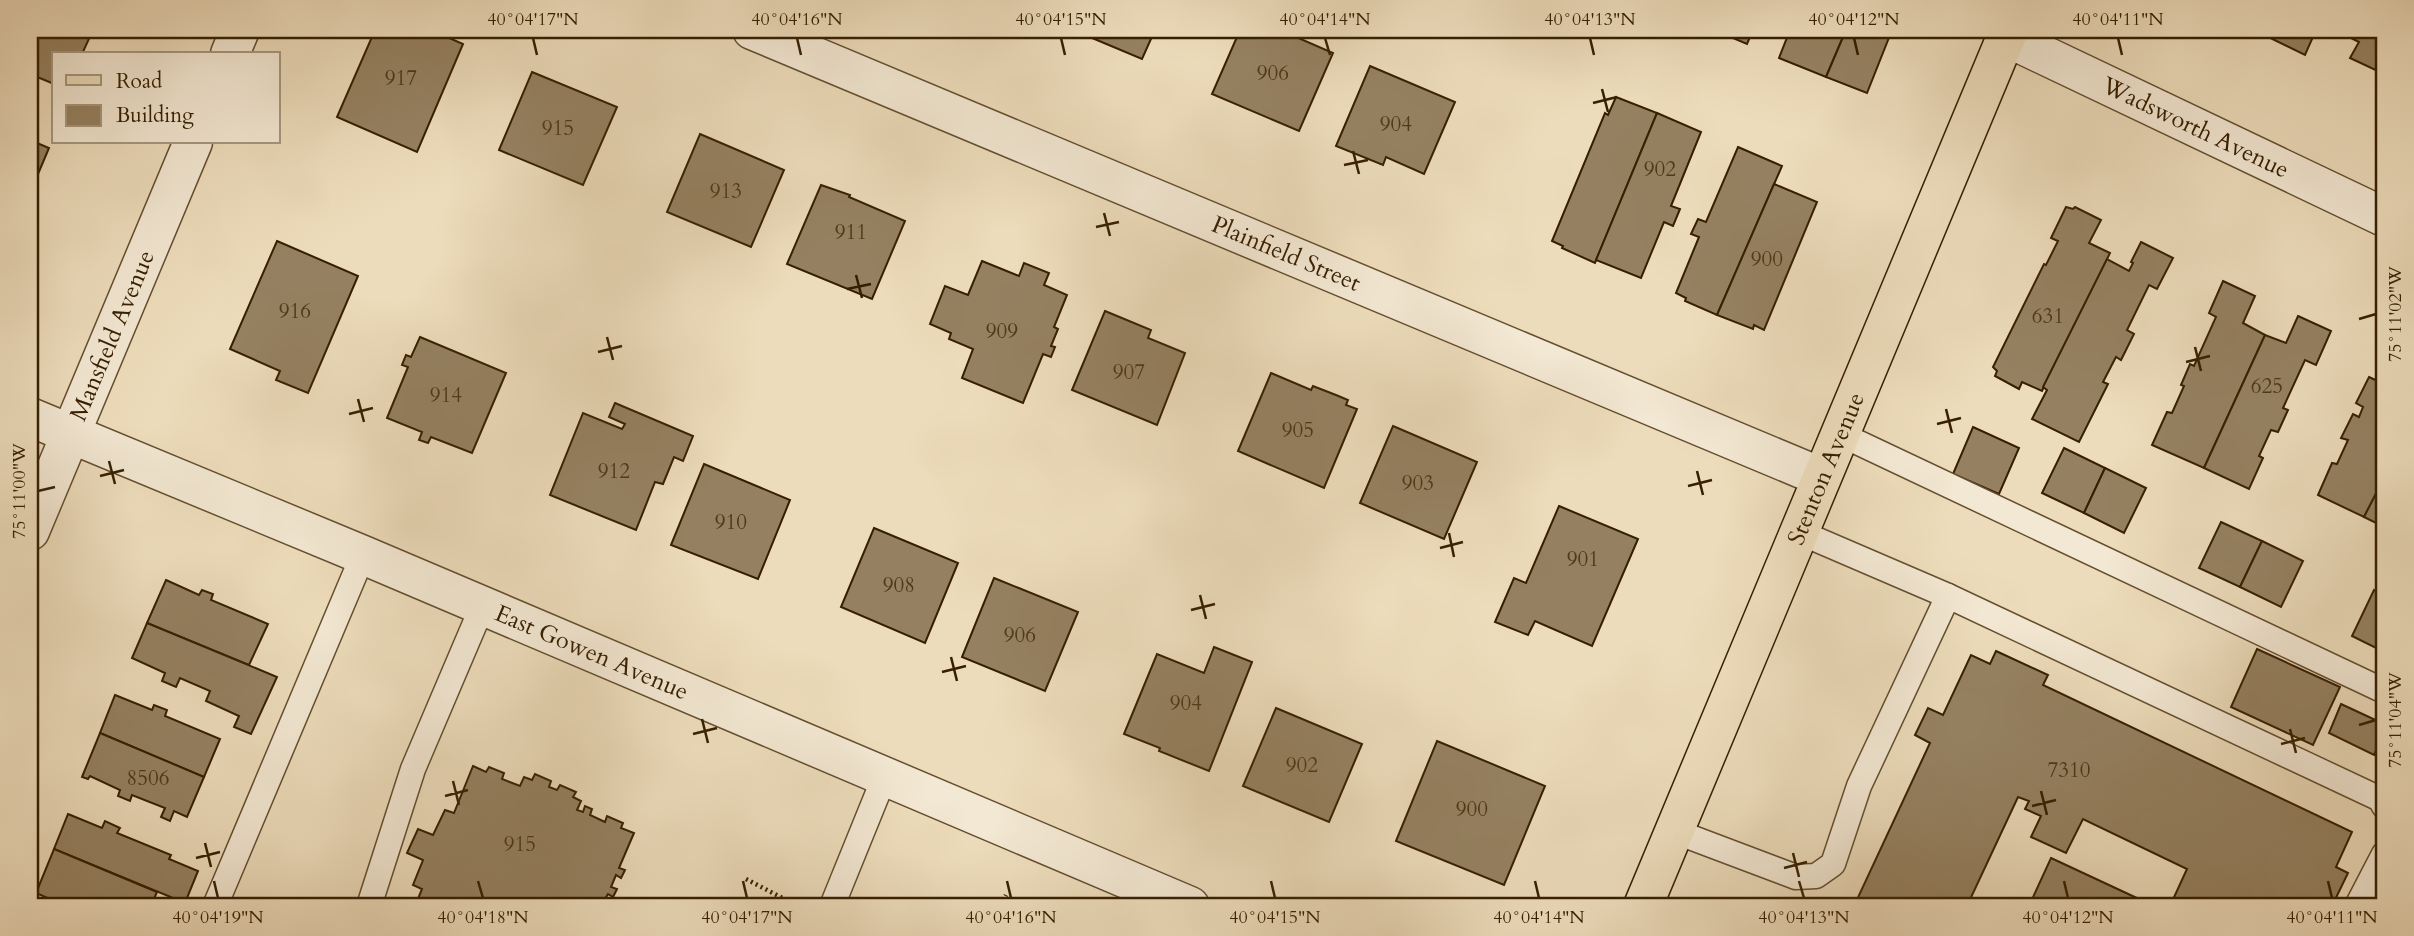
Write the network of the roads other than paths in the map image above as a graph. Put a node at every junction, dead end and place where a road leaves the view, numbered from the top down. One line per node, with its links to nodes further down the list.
1 (240, 30): 4 (street)
2 (752, 30): 10 (street, Plainfield Street)
3 (2007, 33): 6 (street, Wadsworth Avenue); 8 (main road, Stenton Avenue)
4 (231, 52)
5 (192, 144): 9 (street, Mansfield Avenue)
6 (2384, 217)
7 (30, 417): 9 (street, East Gowen Avenue)
8 (1840, 434): 10 (main road, Stenton Avenue); 16 (lane)
9 (71, 435): 11 (street, Mansfield Avenue); 13 (street, East Gowen Avenue)
10 (1821, 477): 12 (main road, Stenton Avenue)
11 (30, 531)
12 (1799, 532): 14 (lane); 19 (main road, Stenton Avenue)
13 (363, 555): 15 (street, East Gowen Avenue); 21 (lane)
14 (1948, 596): 18 (lane); 19 (lane)
15 (482, 607): 17 (street, East Gowen Avenue); 22 (lane)
16 (2384, 691)
17 (884, 778): 23 (lane); 24 (street, East Gowen Avenue)
18 (2384, 806)
19 (1674, 831): 25 (main road, Stenton Avenue)
20 (2384, 854): 26 (lane)
21 (215, 906)
22 (369, 906)
23 (832, 906)
24 (1190, 906)
25 (1643, 906)
26 (2357, 906)

